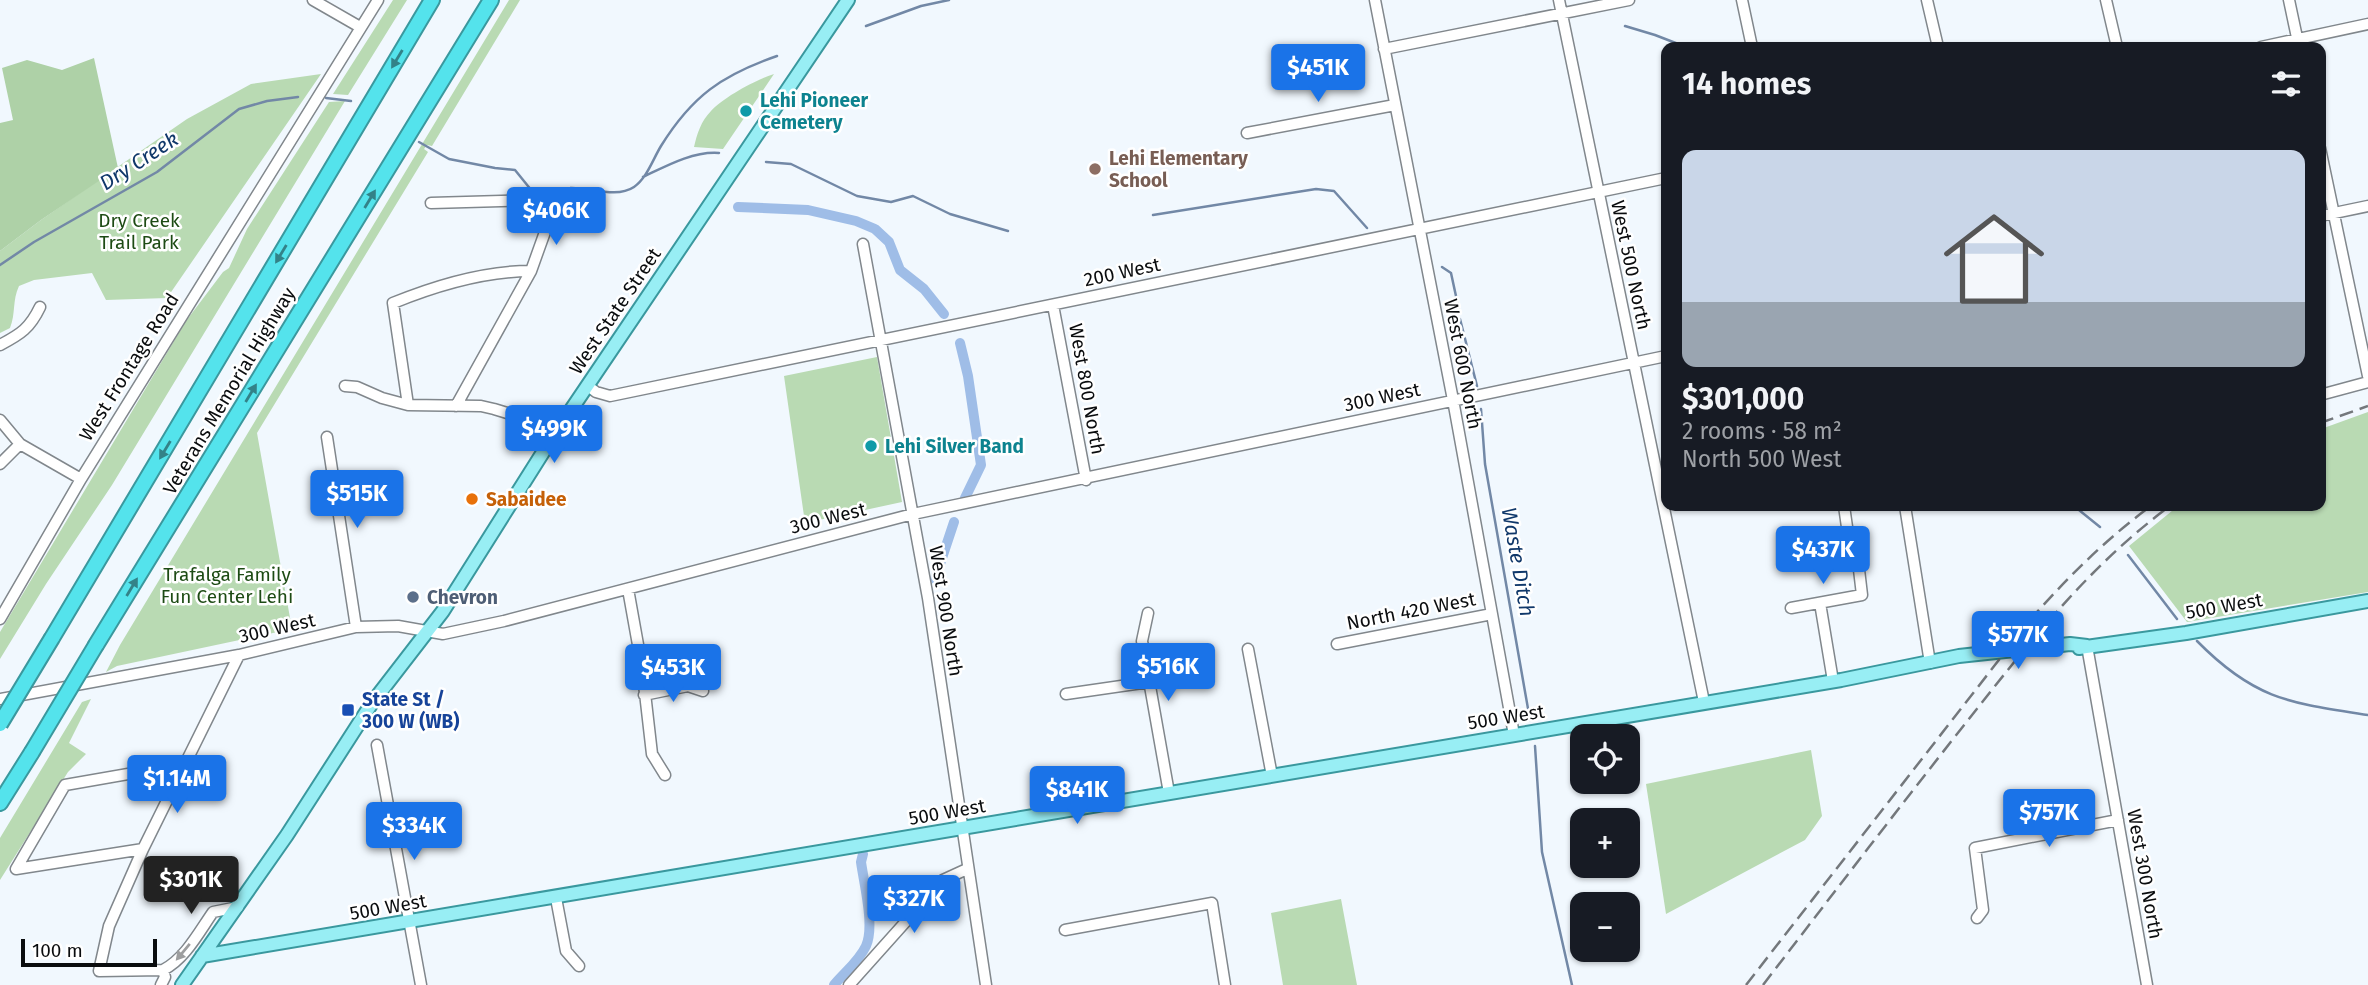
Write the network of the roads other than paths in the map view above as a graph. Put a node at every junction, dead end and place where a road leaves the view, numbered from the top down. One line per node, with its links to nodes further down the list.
1 (313, 0): 15 (street)
2 (378, 0): 15 (street, West Frontage Road)
3 (432, 0): 82 (highway, Veterans Memorial Highway, one-way to 82, bridge)
4 (491, 0): 89 (highway, Veterans Memorial Highway, one-way to 4, bridge)
5 (1375, 0): 21 (street, West 600 North)
6 (1559, 0): 13 (street, West 500 North)
7 (1629, 0): 13 (street)
8 (1742, 0): 16 (street)
9 (1927, 0): 17 (street)
10 (2106, 0): 18 (street)
11 (2289, 0): 19 (street)
12 (846, 3): 44 (main road, West State Street)
13 (1563, 14): 21 (street); 26 (street, West 500 North)
14 (2368, 24): 20 (street)
15 (360, 27): 54 (street, West Frontage Road)
16 (1751, 42)
17 (1937, 42)
18 (2116, 42)
19 (2298, 42)
20 (2302, 42)
21 (1384, 49): 22 (street, West 600 North)
22 (1395, 105): 23 (street); 31 (street, West 600 North)
23 (1247, 133)
24 (2326, 175): 29 (street)
25 (1661, 178): 26 (street, 200 West)
26 (1598, 192): 31 (street, 200 West); 40 (street, West 500 North)
27 (431, 203): 33 (street)
28 (2368, 205): 29 (street)
29 (2334, 212): 30 (street); 38 (street)
30 (2326, 214)
31 (1419, 228): 34 (street, 200 West); 46 (street, West 600 North)
32 (863, 244): 36 (street, West 900 North)
33 (531, 271): 47 (street); 48 (street)
34 (1053, 305): 36 (street, 200 West); 55 (street, West 800 North)
35 (40, 307): 37 (street)
36 (881, 340): 44 (street, 200 West); 60 (street, West 900 North)
37 (0, 345)
38 (2366, 356): 41 (street)
39 (1661, 357): 40 (street, 300 West)
40 (1633, 363): 46 (street, 300 West); 56 (street, West 500 North)
41 (2368, 376)
42 (2368, 382): 45 (street)
43 (345, 386): 47 (street)
44 (588, 386): 51 (main road, West State Street)
45 (2326, 393)
46 (1453, 400): 55 (street, 300 West); 66 (street, West 600 North)
47 (408, 405): 48 (street)
48 (456, 406): 51 (street)
49 (0, 420): 52 (street)
50 (327, 437): 68 (street)
51 (552, 438): 69 (main road, West State Street)
52 (20, 444): 53 (street); 54 (street)
53 (0, 464)
54 (81, 479): 67 (street, West Frontage Road)
55 (1086, 480): 60 (street, 300 West)
56 (1661, 497)
57 (1664, 511): 81 (street, West 500 North)
58 (1845, 511): 63 (street)
59 (1906, 511): 74 (street)
60 (913, 514): 61 (street, 300 West); 91 (street, West 900 North)
61 (628, 589): 69 (street, 300 West); 79 (street)
62 (2368, 601): 71 (main road, 500 West)
63 (1820, 603): 64 (street); 75 (street)
64 (1791, 608)
65 (1148, 613): 76 (street)
66 (1492, 614): 70 (street, North 420 West); 83 (street, West 600 North)
67 (0, 618)
68 (356, 627): 69 (street, 300 West); 73 (street, 300 West)
69 (429, 630): 95 (main road, West State Street)
70 (1337, 643)
71 (2087, 646): 74 (main road, 500 West); 90 (street, West 300 North)
72 (1248, 649): 87 (street)
73 (239, 655): 80 (street, 300 West); 85 (street)
74 (1930, 663): 75 (main road, 500 West)
75 (1833, 681): 81 (main road, 500 West)
76 (1149, 682): 78 (street); 88 (street)
77 (703, 691): 79 (street)
78 (1066, 694)
79 (644, 695): 86 (street)
80 (0, 699)
81 (1704, 702): 83 (main road, 500 West)
82 (0, 724)
83 (1514, 735): 87 (main road, 500 West)
84 (377, 745): 97 (street)
85 (185, 764): 92 (street); 92 (street)
86 (665, 775)
87 (1272, 776): 88 (main road, 500 West)
88 (1169, 793): 91 (main road, 500 West)
89 (0, 803)
90 (2118, 820): 96 (street); 108 (street, West 300 North)
91 (961, 829): 93 (street, West 900 North); 94 (main road, 500 West)
92 (144, 849): 101 (street)
93 (967, 869): 105 (street); 106 (street, West 900 North)
94 (556, 898): 97 (main road, 500 West); 100 (street)
95 (238, 907): 99 (main road, West State Street); 101 (street, one-way to 101)
96 (1977, 918)
97 (411, 922): 99 (main road, 500 West); 104 (street)
98 (1065, 930): 107 (street)
99 (202, 956): 103 (main road, West State Street)
100 (579, 966)
101 (163, 970): 102 (street)
102 (161, 985)
103 (182, 985)
104 (421, 985)
105 (849, 985)
106 (986, 985)
107 (1225, 985)
108 (2147, 985)

